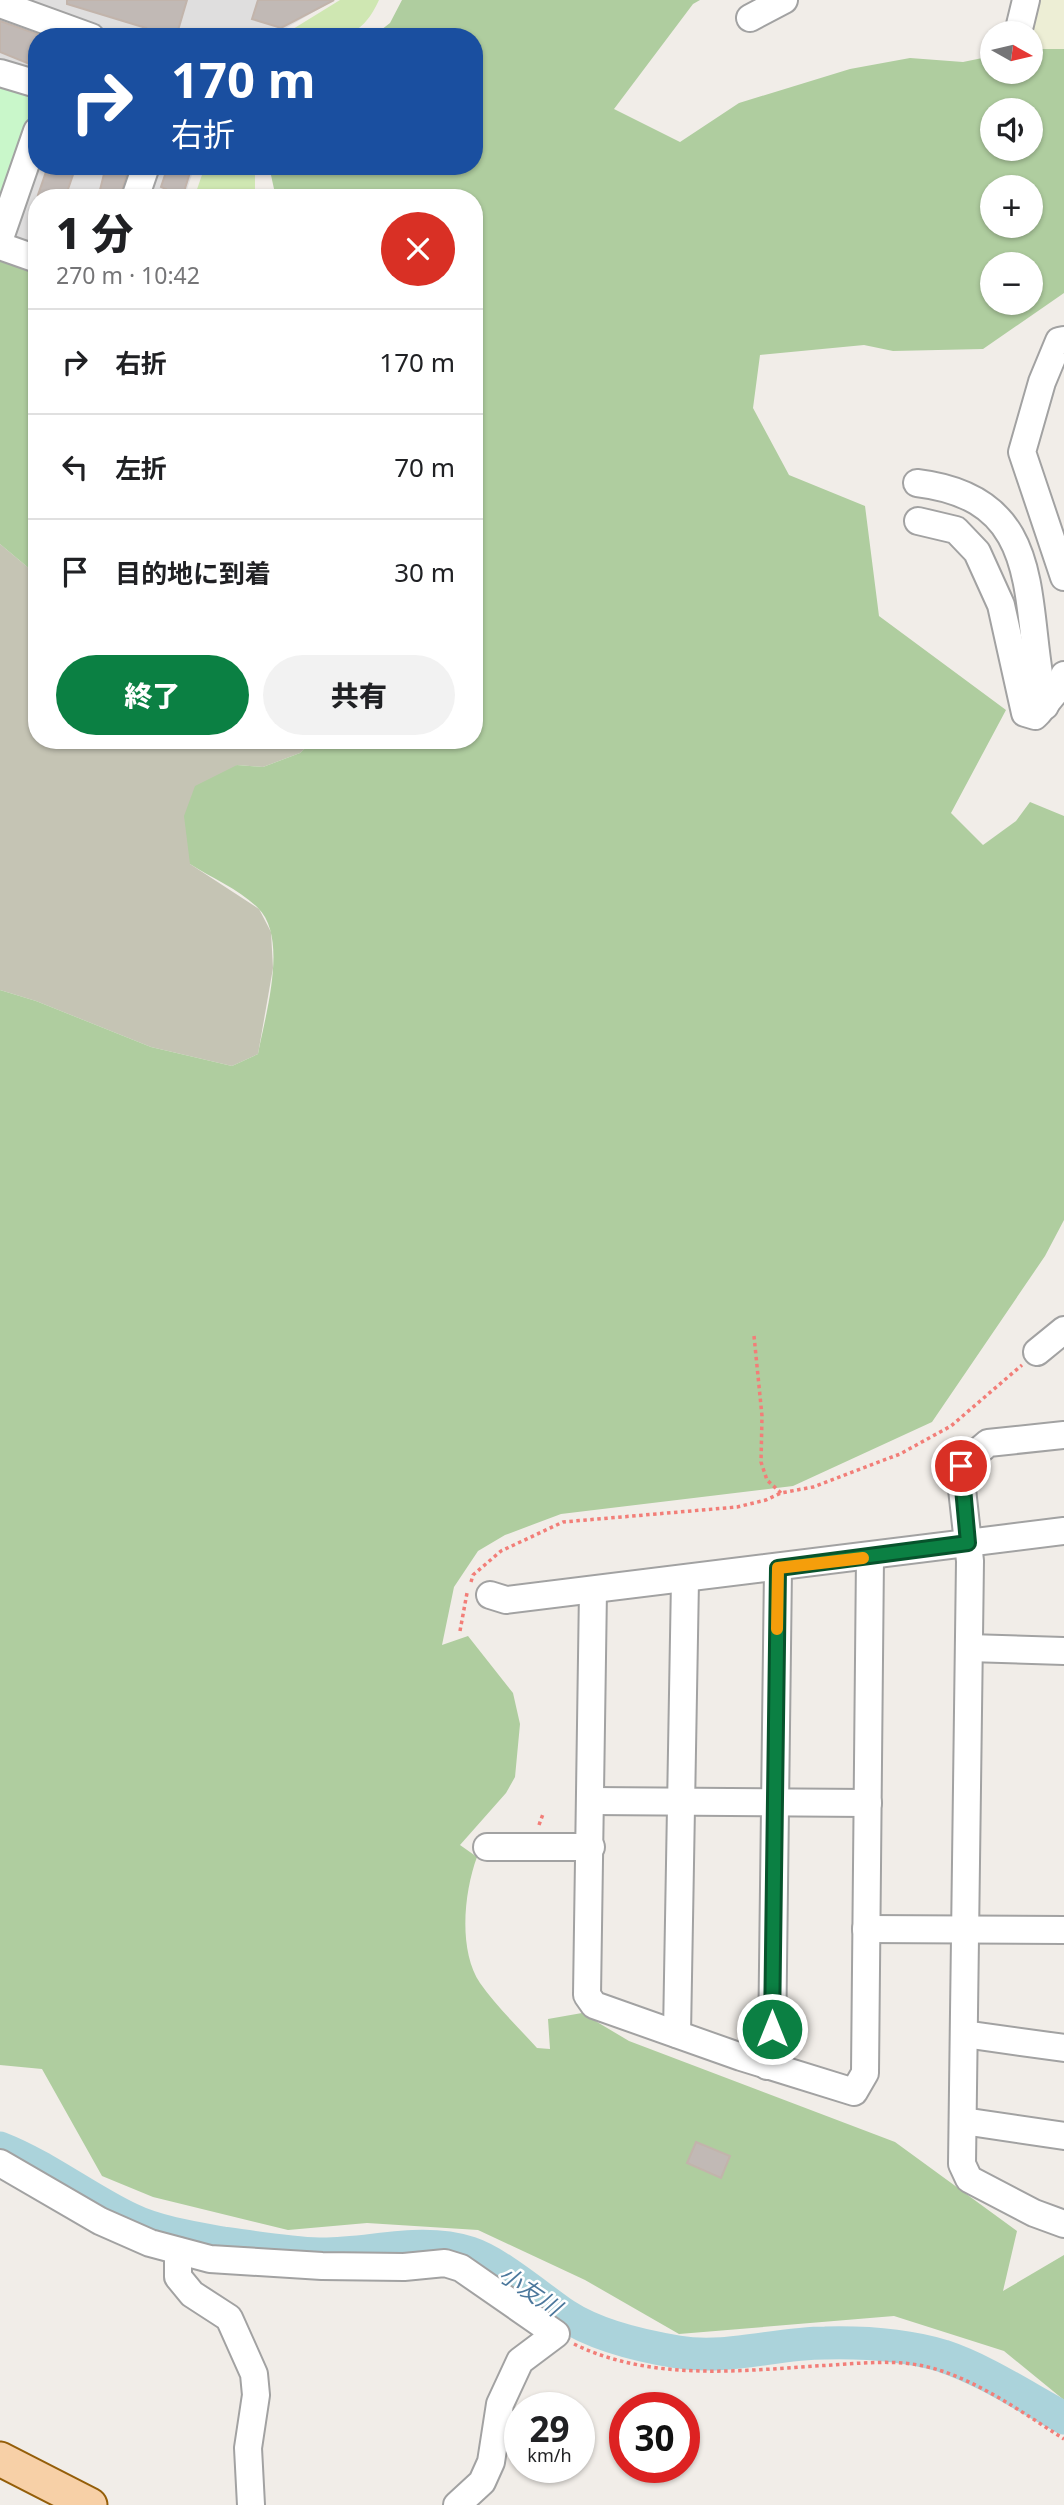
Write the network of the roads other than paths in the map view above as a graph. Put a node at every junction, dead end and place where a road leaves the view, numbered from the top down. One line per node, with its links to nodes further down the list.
1 (784, 0): 4 (street)
2 (1026, 0): 5 (street)
3 (5, 4): 6 (street)
4 (750, 18)
5 (1021, 21)
6 (63, 28)
7 (0, 73): 8 (street)
8 (28, 81)
9 (28, 157): 10 (street)
10 (0, 238)
11 (0, 246): 12 (street)
12 (28, 256)
13 (1064, 340): 16 (street)
14 (917, 483): 18 (street)
15 (918, 520): 18 (street)
16 (1064, 577)
17 (1064, 675): 18 (street)
18 (1045, 706)
19 (1064, 1330): 20 (street)
20 (1037, 1352)
21 (1064, 1435): 23 (street)
22 (1064, 1531): 23 (street)
23 (968, 1543): 24 (street); 29 (street)
24 (870, 1557): 25 (street); 34 (street)
25 (778, 1568): 26 (street); 33 (street)
26 (685, 1580): 27 (street); 32 (street)
27 (593, 1590): 28 (street); 31 (street)
28 (490, 1595)
29 (969, 1648): 30 (street); 38 (street)
30 (1064, 1651)
31 (592, 1801): 32 (street); 36 (street)
32 (681, 1802): 33 (street); 41 (street)
33 (774, 1803): 34 (street); 44 (street)
34 (868, 1803): 39 (street)
35 (487, 1847): 36 (street)
36 (591, 1847): 41 (street)
37 (1064, 1925): 40 (street)
38 (964, 1927): 39 (street); 40 (street); 42 (street)
39 (866, 1928): 44 (street)
40 (1064, 1930)
41 (677, 2034): 44 (street)
42 (964, 2034): 43 (street); 45 (street)
43 (1064, 2048)
44 (767, 2066)
45 (963, 2122): 46 (street); 48 (street)
46 (1064, 2136)
47 (0, 2163): 49 (street)
48 (1064, 2224)
49 (178, 2251): 52 (street); 53 (street)
50 (0, 2459): 51 (main road)
51 (90, 2505)
52 (251, 2505)
53 (457, 2505)

